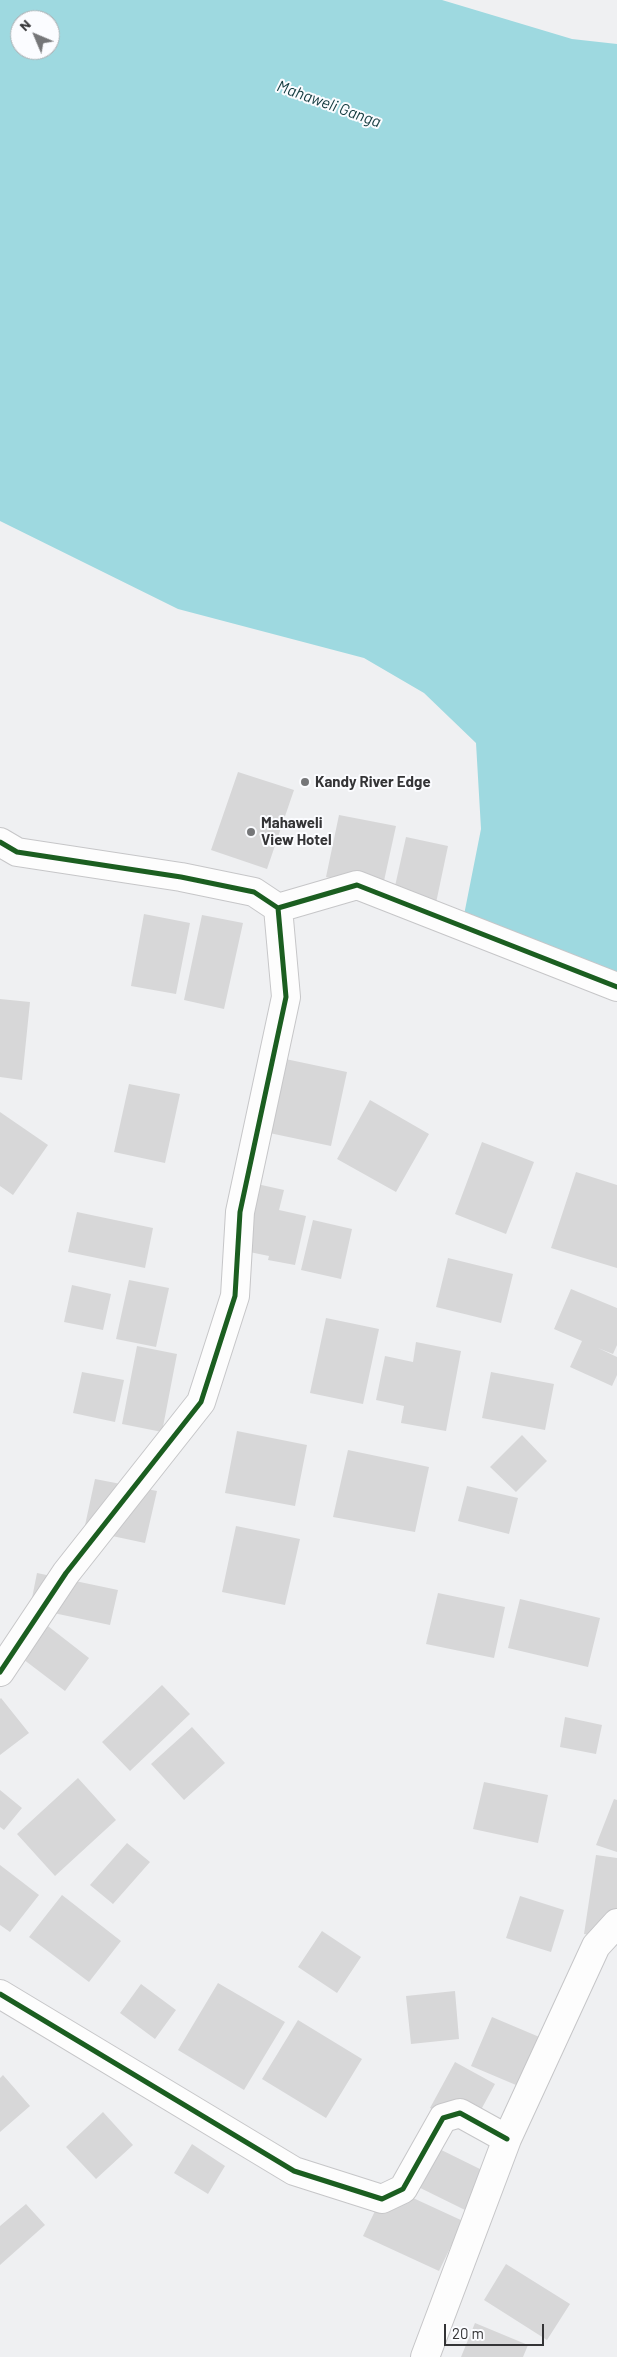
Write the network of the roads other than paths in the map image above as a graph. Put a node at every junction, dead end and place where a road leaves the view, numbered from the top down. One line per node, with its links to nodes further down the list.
1 (0, 842): 2 (street)
2 (278, 908): 3 (street); 4 (street)
3 (617, 987)
4 (0, 1672)
5 (617, 1924): 7 (street)
6 (0, 1994): 7 (street)
7 (507, 2139): 8 (street)
8 (425, 2357)

